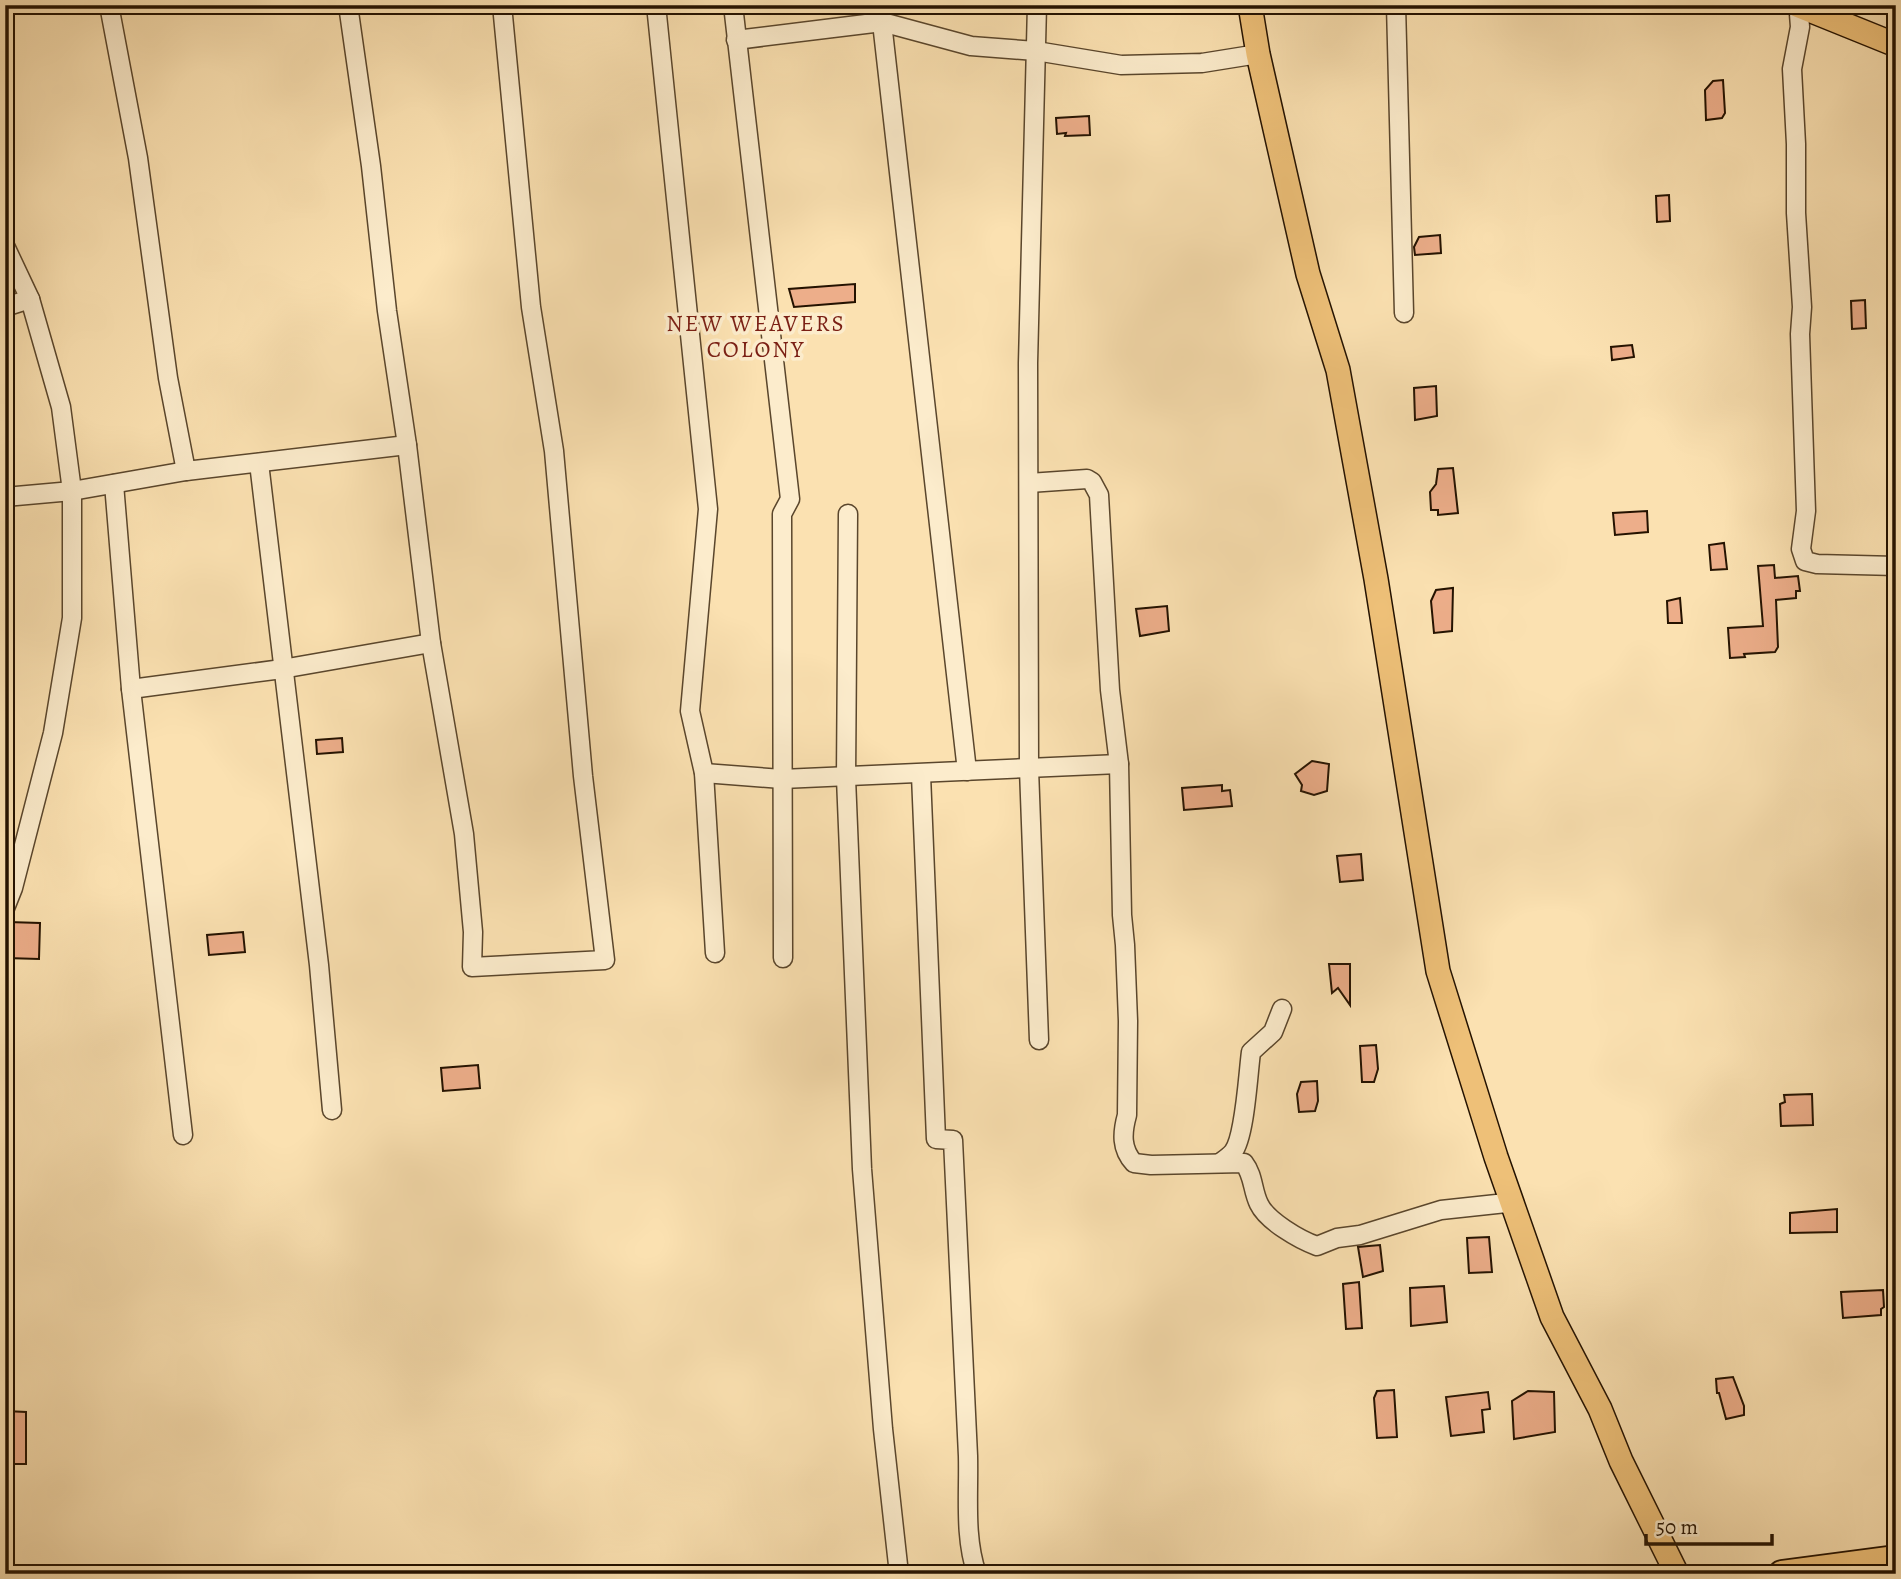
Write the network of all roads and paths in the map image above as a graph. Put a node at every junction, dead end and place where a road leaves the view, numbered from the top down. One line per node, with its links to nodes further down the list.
1 (109, 5): 21 (street)
2 (348, 5): 19 (street)
3 (502, 5): 28 (street)
4 (656, 5): 34 (street)
5 (733, 5): 11 (street)
6 (1037, 5): 13 (street)
7 (1250, 5): 14 (main road)
8 (1396, 5): 18 (street)
9 (1800, 6): 12 (main road); 27 (street)
10 (881, 14): 11 (street); 13 (street); 33 (street)
11 (736, 40): 37 (street)
12 (1896, 45)
13 (1036, 51): 14 (street); 22 (street)
14 (1258, 54): 46 (main road)
15 (5, 246): 16 (street)
16 (30, 299): 17 (street); 24 (street)
17 (5, 307)
18 (1404, 313)
19 (407, 445): 20 (street); 28 (street)
20 (258, 463): 21 (street); 29 (street)
21 (186, 471): 23 (street)
22 (1029, 483): 31 (street); 32 (street)
23 (114, 484): 24 (street); 30 (street)
24 (72, 491): 25 (street); 38 (street)
25 (5, 497)
26 (848, 514): 36 (street)
27 (1896, 566)
28 (431, 643): 29 (street)
29 (282, 669): 30 (street); 43 (street)
30 (131, 689): 44 (street)
31 (1119, 764): 32 (street); 45 (street)
32 (1028, 769): 33 (street); 42 (street)
33 (967, 771): 35 (street)
34 (704, 773): 37 (street); 39 (street)
35 (921, 775): 36 (street); 49 (street)
36 (846, 778): 37 (street); 48 (street)
37 (782, 779): 40 (street)
38 (5, 908)
39 (715, 953)
40 (783, 958)
41 (1282, 1010): 45 (street)
42 (1039, 1040)
43 (332, 1110)
44 (183, 1135)
45 (1220, 1163): 46 (street)
46 (1514, 1206): 50 (main road)
47 (1896, 1559): 51 (highway)
48 (900, 1574)
49 (978, 1574)
50 (1677, 1574)
51 (1782, 1574)

